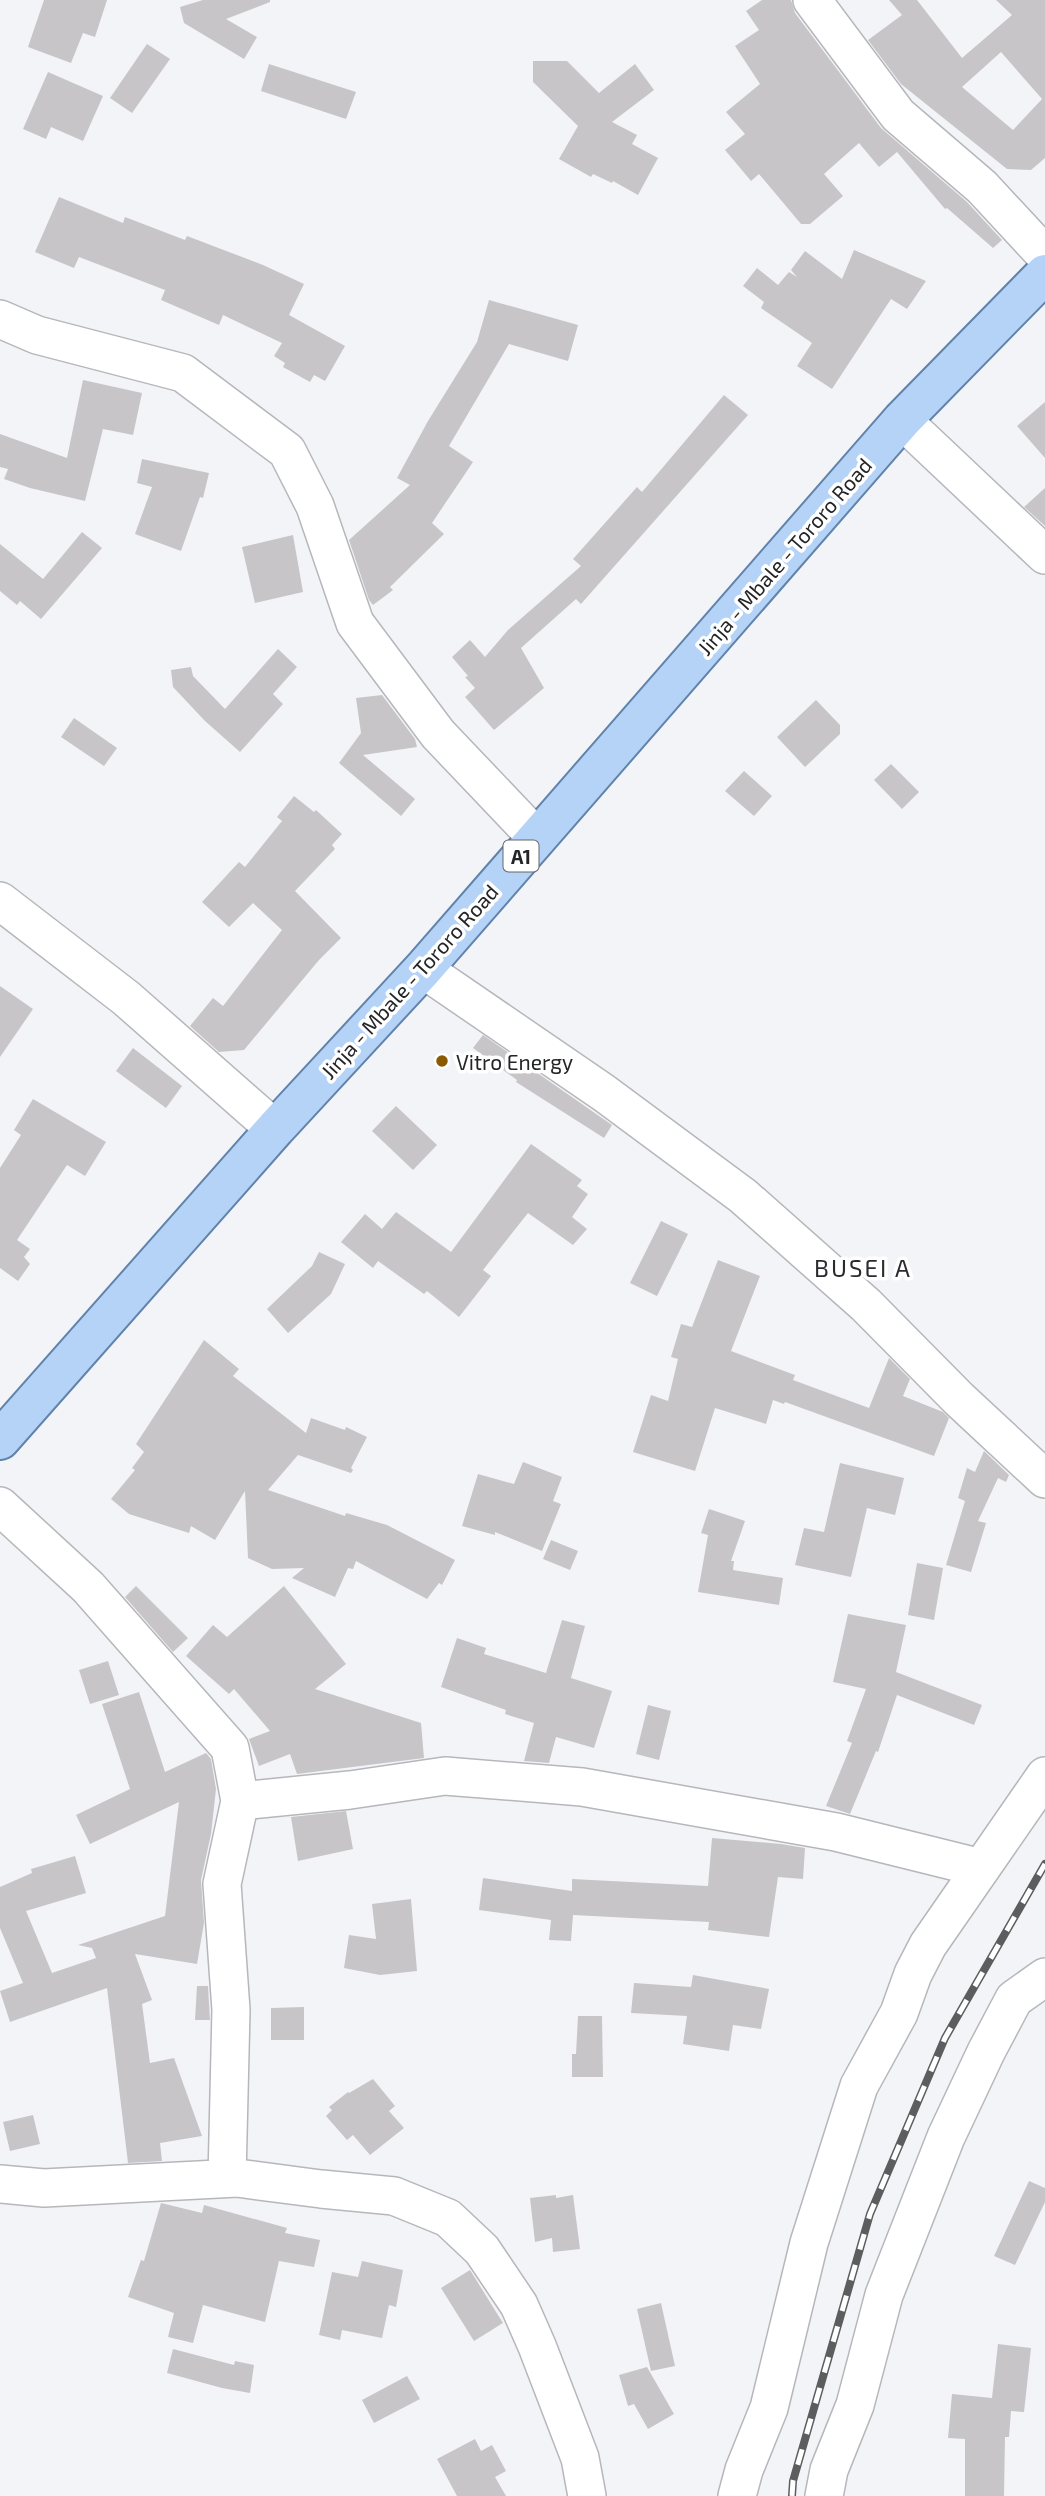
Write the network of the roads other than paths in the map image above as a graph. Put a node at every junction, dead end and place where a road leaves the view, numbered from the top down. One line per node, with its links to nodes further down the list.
1 (812, 0): 2 (street)
2 (1045, 255)
3 (1045, 274): 5 (main road, Jinja - Mbale - Tororo Road / A1)
4 (0, 319): 7 (street)
5 (902, 420): 6 (street); 7 (main road, Jinja - Mbale - Tororo Road / A1)
6 (1045, 555)
7 (537, 838): 9 (main road, Jinja - Mbale - Tororo Road / A1)
8 (0, 901): 10 (street)
9 (423, 969): 10 (main road, Jinja - Mbale - Tororo Road / A1); 12 (street)
10 (275, 1129): 11 (main road, Jinja - Mbale - Tororo Road / A1)
11 (0, 1440)
12 (1045, 1479)
13 (0, 1506): 15 (street)
14 (1045, 1776): 16 (street)
15 (240, 1801): 16 (street); 18 (street)
16 (981, 1868): 21 (street)
17 (1045, 1977): 22 (street)
18 (227, 2178): 19 (street); 20 (street)
19 (0, 2184)
20 (587, 2496)
21 (737, 2496)
22 (824, 2496)

